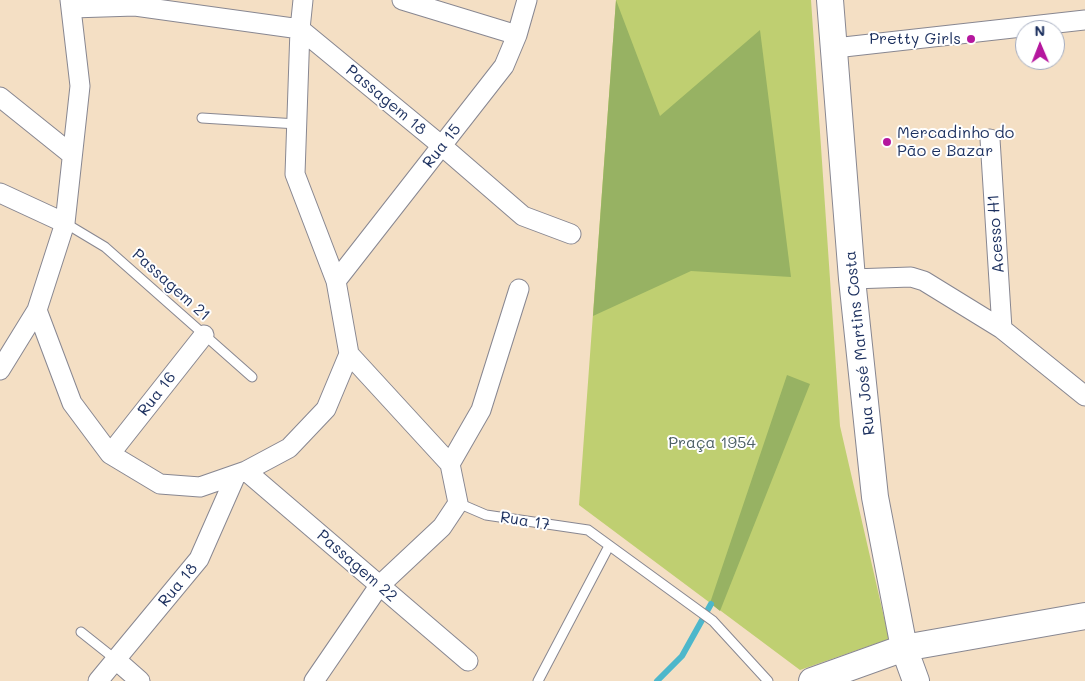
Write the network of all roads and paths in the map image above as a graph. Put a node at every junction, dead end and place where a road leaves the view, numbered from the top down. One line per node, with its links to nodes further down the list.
1 (303, 0): 7 (street)
2 (402, 0): 8 (street)
3 (527, 0): 8 (street, Rua 15)
4 (830, 0): 9 (street, Rua José Martins Costa)
5 (71, 4): 7 (street); 15 (street)
6 (1085, 20): 9 (street)
7 (300, 29): 12 (street); 14 (street, Passagem 18)
8 (517, 35): 14 (street, Rua 15)
9 (835, 48): 19 (street, Rua José Martins Costa)
10 (0, 97): 15 (street)
11 (202, 118): 12 (lane)
12 (297, 124): 20 (street)
13 (990, 139): 23 (street, Acesso H1)
14 (442, 146): 18 (street, Passagem 18); 20 (street, Rua 15)
15 (71, 154): 17 (street)
16 (0, 193): 17 (street)
17 (65, 223): 22 (street); 24 (lane, Passagem 21)
18 (571, 234)
19 (852, 279): 23 (street); 37 (street, Rua José Martins Costa)
20 (336, 282): 25 (street)
21 (519, 289): 30 (street)
22 (37, 310): 26 (street); 29 (street)
23 (1002, 329): 28 (street)
24 (204, 335): 27 (lane, Passagem 21); 29 (street, Rua 16)
25 (349, 354): 30 (street); 31 (street)
26 (0, 370)
27 (252, 377)
28 (1085, 396)
29 (110, 454): 31 (street)
30 (450, 464): 32 (street)
31 (241, 473): 34 (street, Passagem 22); 38 (street, Rua 18)
32 (458, 503): 33 (lane, Rua 17); 34 (street)
33 (609, 546): 43 (lane); 44 (lane, Rua 17)
34 (379, 586): 39 (street, Passagem 22); 42 (street)
35 (1085, 616): 37 (street)
36 (82, 632): 38 (lane)
37 (904, 648): 45 (street); 46 (street, Rua José Martins Costa)
38 (115, 659): 40 (street, Rua 18); 41 (street)
39 (468, 662)
40 (98, 681)
41 (140, 681)
42 (314, 681)
43 (538, 681)
44 (768, 681)
45 (812, 681)
46 (916, 681)

